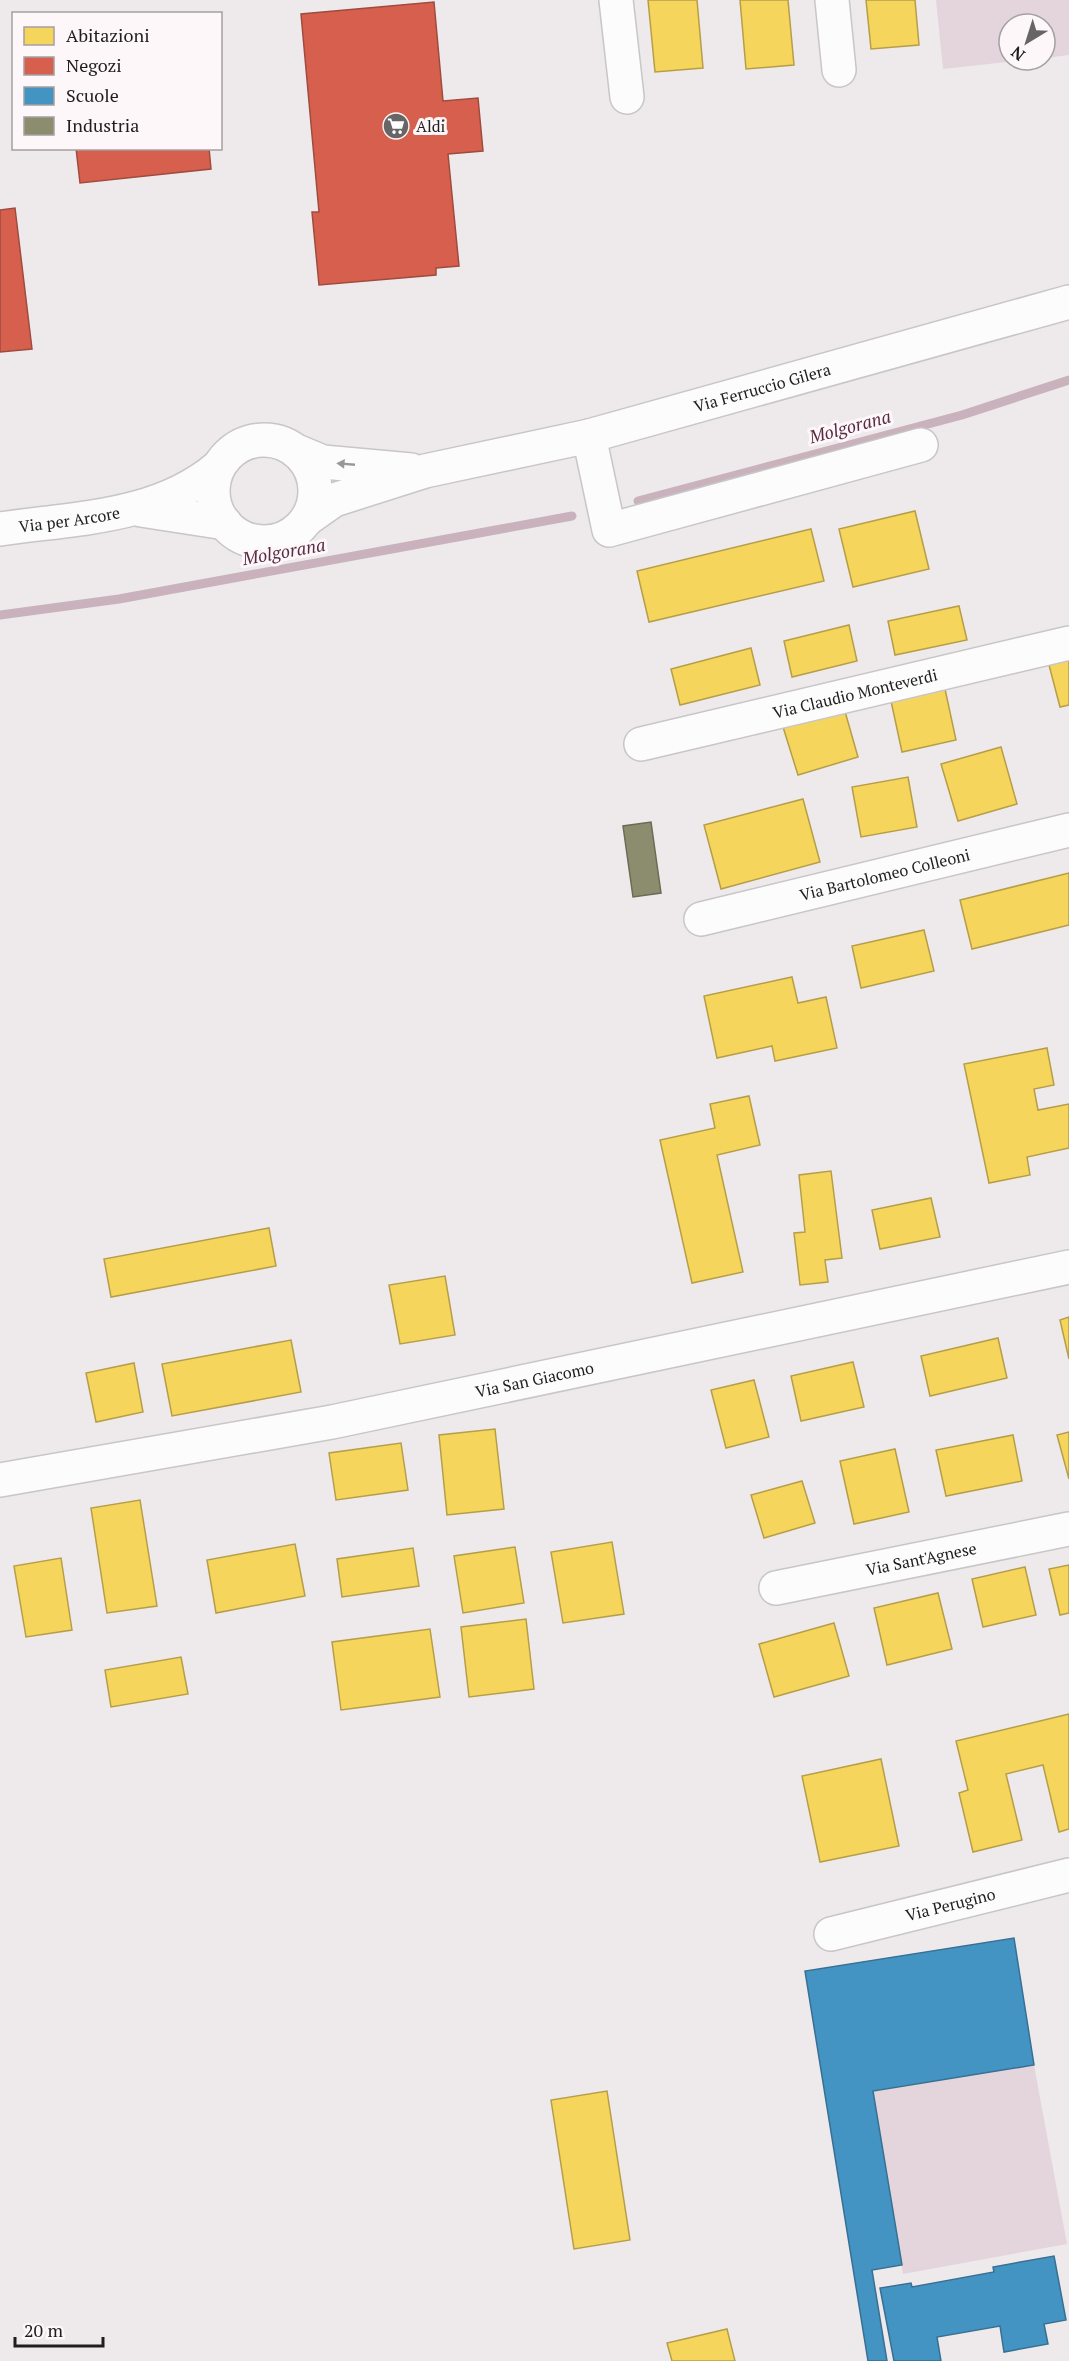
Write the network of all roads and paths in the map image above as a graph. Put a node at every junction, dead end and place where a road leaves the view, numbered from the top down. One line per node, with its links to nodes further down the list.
1 (616, 0): 4 (street)
2 (832, 0): 3 (street)
3 (839, 70)
4 (627, 97)
5 (1069, 302): 6 (street, Via Ferruccio Gilera)
6 (589, 436): 7 (street); 10 (street, Via Ferruccio Gilera)
7 (921, 445)
8 (299, 452): 9 (street, Via Ferruccio Gilera); 10 (street, Via Ferruccio Gilera, one-way to 8); 12 (street)
9 (218, 467): 11 (street, Via per Arcore); 13 (street)
10 (439, 468): 12 (street, Via Ferruccio Gilera)
11 (139, 509): 13 (street, Via per Arcore); 14 (street, Via per Arcore)
12 (307, 519): 13 (street, Via Ferruccio Gilera)
13 (225, 523)
14 (0, 529)
15 (1069, 643): 16 (street, Via Claudio Monteverdi)
16 (641, 744)
17 (1069, 830): 18 (street, Via Bartolomeo Colleoni)
18 (701, 919)
19 (1069, 1267): 20 (street, Via San Giacomo)
20 (0, 1480)
21 (1069, 1529): 22 (street, Via Sant'Agnese)
22 (776, 1588)
23 (1069, 1875): 24 (street, Via Perugino)
24 (831, 1934)

